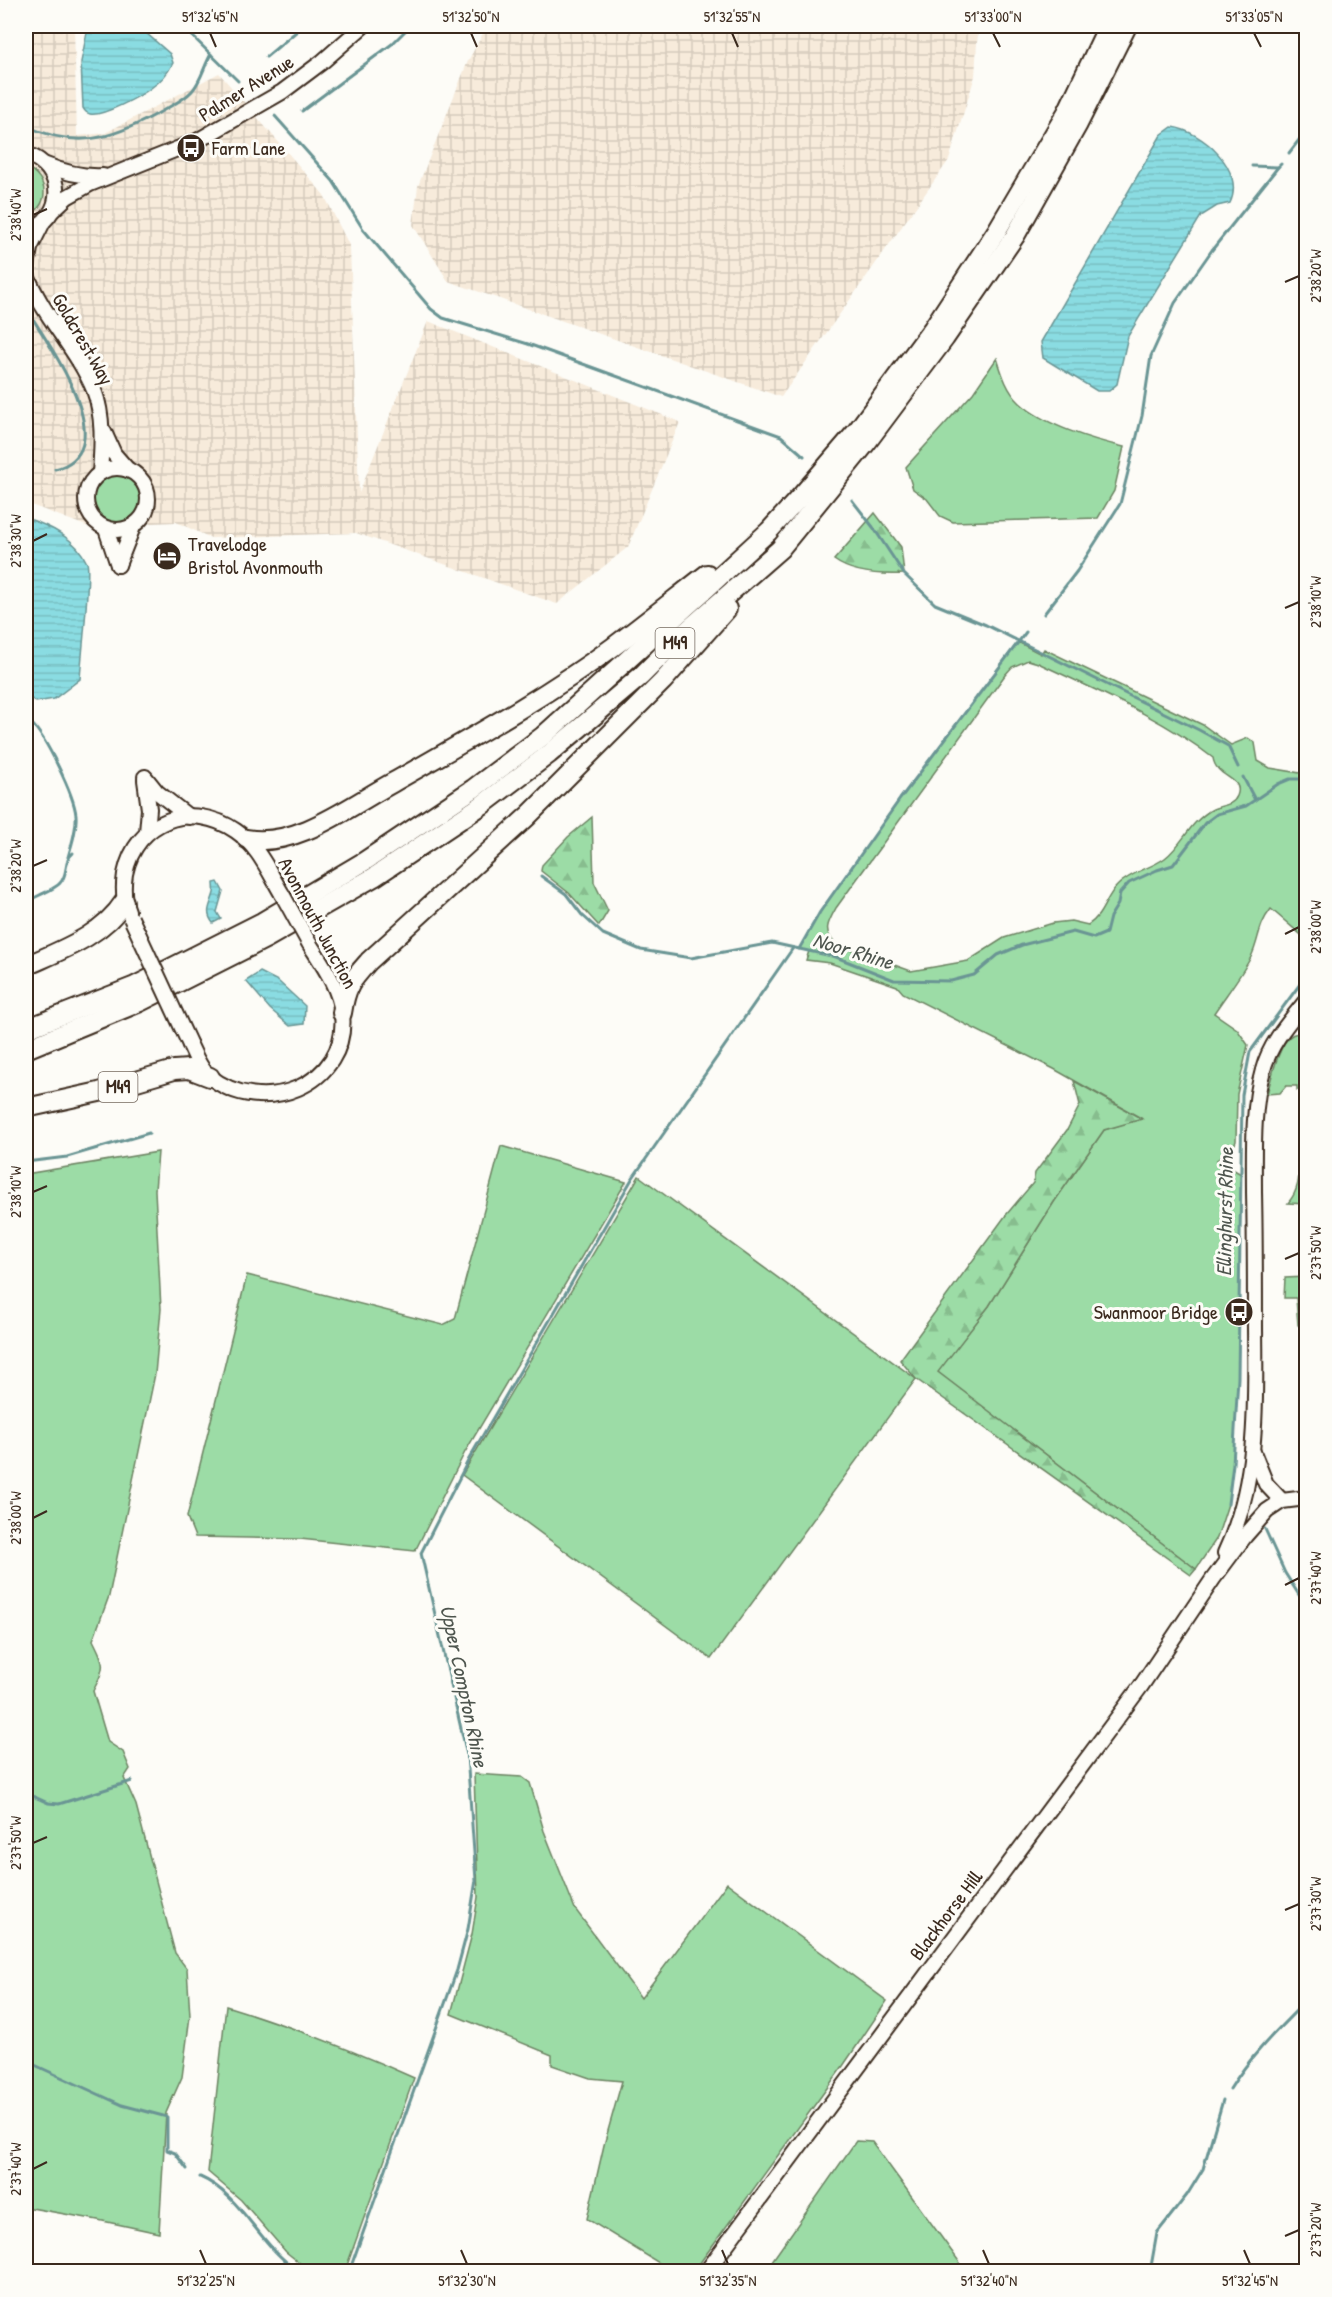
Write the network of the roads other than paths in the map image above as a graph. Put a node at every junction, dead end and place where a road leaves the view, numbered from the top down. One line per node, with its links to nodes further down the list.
1 (363, 26): 6 (street, Palmer Avenue)
2 (1108, 26): 13 (highway, M49)
3 (1127, 26): 16 (highway, M49)
4 (26, 154): 5 (street, Palmer Avenue)
5 (45, 164): 6 (street, Palmer Avenue); 7 (street)
6 (105, 176): 7 (street, Palmer Avenue)
7 (48, 216): 8 (street); 9 (street, Goldcrest Way)
8 (26, 231)
9 (26, 273): 10 (street, Goldcrest Way)
10 (101, 427): 11 (street, Goldcrest Way); 12 (street, Goldcrest Way)
11 (128, 470): 12 (street); 14 (street)
12 (100, 473): 15 (street)
13 (801, 496): 19 (highway, M49); 24 (highway, M49)
14 (133, 526): 15 (street); 15 (street)
15 (106, 529)
16 (780, 549): 23 (highway, M49); 25 (highway, M49)
17 (189, 817): 18 (street, Avonmouth Junction); 18 (street); 19 (street, Avonmouth Junction)
18 (147, 832): 20 (street, Avonmouth Junction)
19 (247, 839): 23 (street, Avonmouth Junction, bridge)
20 (127, 910): 21 (highway); 26 (street, Avonmouth Junction, bridge)
21 (26, 966)
22 (1306, 1001): 28 (street)
23 (342, 1013): 26 (street, Avonmouth Junction)
24 (26, 1029)
25 (26, 1049)
26 (210, 1077): 27 (highway, M49)
27 (26, 1107)
28 (1253, 1451): 30 (street); 31 (street)
29 (1306, 1498): 30 (street)
30 (1282, 1501): 31 (street)
31 (1213, 1579): 32 (street, Blackhorse Hill)
32 (706, 2271)

